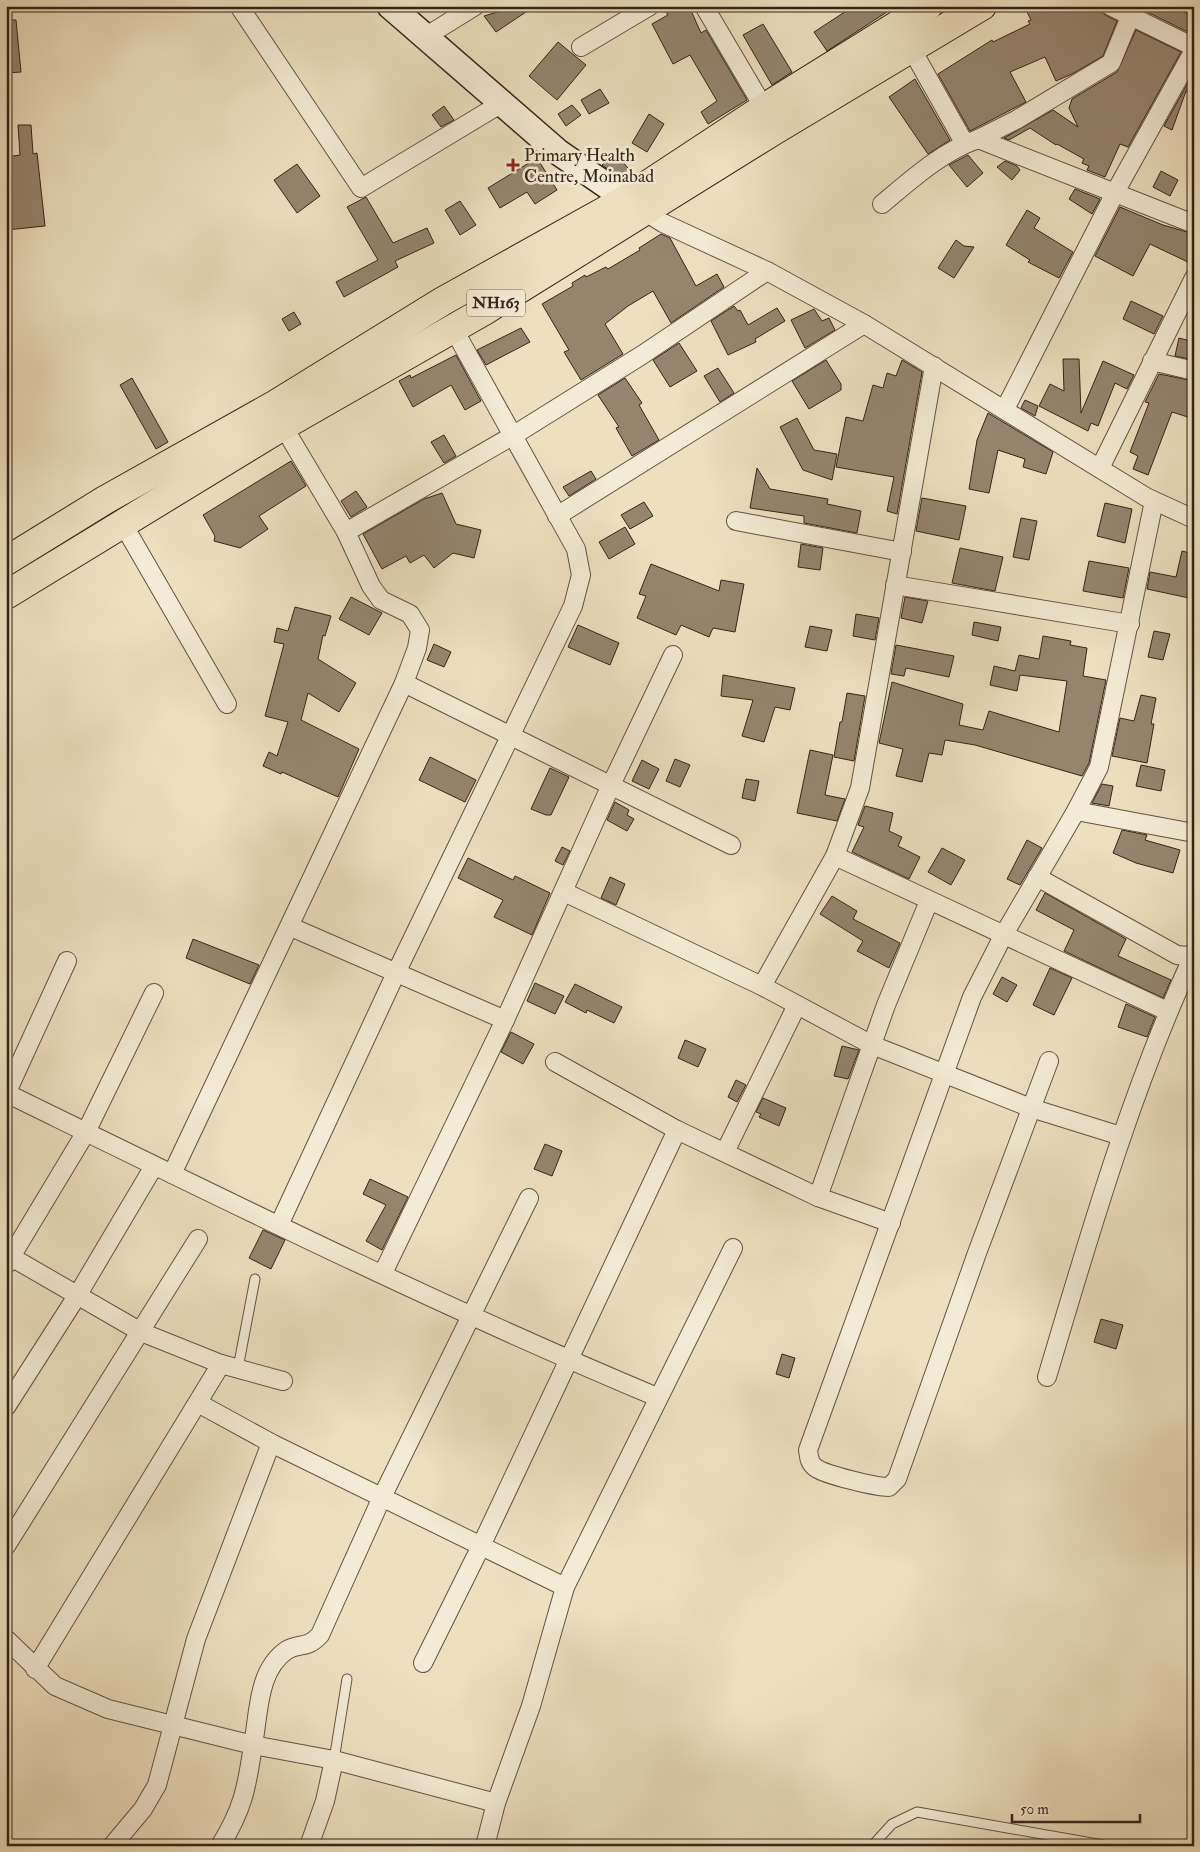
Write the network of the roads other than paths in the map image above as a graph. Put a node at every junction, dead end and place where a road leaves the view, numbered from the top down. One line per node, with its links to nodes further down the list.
1 (245, 6): 14 (street)
2 (390, 6): 10 (street)
3 (475, 6): 10 (street)
4 (650, 6): 11 (street)
5 (704, 6): 15 (street)
6 (928, 6): 15 (highway, NH163)
7 (982, 6): 12 (highway, NH163)
8 (1110, 6): 9 (street)
9 (1130, 17): 13 (street); 16 (street)
10 (425, 37): 14 (street)
11 (580, 47)
12 (912, 48): 16 (street); 19 (highway, NH163)
13 (1194, 48): 17 (street)
14 (502, 103): 19 (street)
15 (764, 108): 19 (highway, NH163)
16 (971, 142): 17 (street); 18 (street)
17 (1116, 192): 20 (street); 28 (street)
18 (882, 204)
19 (635, 205): 21 (street); 24 (highway, NH163); 39 (highway, NH163)
20 (1194, 224)
21 (767, 271): 23 (street); 30 (street)
22 (1194, 278): 25 (street)
23 (864, 324): 26 (street); 33 (street)
24 (453, 328): 29 (highway, NH163); 30 (street)
25 (1152, 360): 27 (street); 31 (street)
26 (934, 366): 28 (street); 38 (street)
27 (1194, 371)
28 (1005, 409): 31 (street)
29 (283, 426): 36 (highway, NH163); 37 (street)
30 (514, 435): 33 (street); 37 (street)
31 (1100, 468): 32 (street)
32 (1154, 501): 34 (street); 42 (street)
33 (557, 516): 46 (street)
34 (1194, 519)
35 (736, 521): 38 (street)
36 (122, 524): 41 (highway, NH163); 45 (street)
37 (346, 532): 44 (street)
38 (902, 552): 40 (street)
39 (6, 561)
40 (894, 585): 42 (street); 51 (street)
41 (6, 595)
42 (1130, 624): 48 (street)
43 (673, 655): 47 (street)
44 (404, 683): 46 (street); 55 (street)
45 (228, 704)
46 (510, 734): 47 (street); 59 (street)
47 (611, 785): 50 (street); 53 (street)
48 (1076, 811): 49 (street); 52 (street)
49 (1194, 833)
50 (731, 845)
51 (835, 856): 54 (street); 60 (street)
52 (1037, 877): 56 (street); 57 (street)
53 (564, 892): 60 (street); 64 (street)
54 (929, 901): 56 (street); 65 (street)
55 (291, 927): 59 (street); 76 (street)
56 (1003, 936): 63 (street); 68 (street)
57 (1194, 953): 63 (street)
58 (67, 961): 69 (street)
59 (396, 973): 64 (street); 80 (street)
60 (762, 986): 62 (street)
61 (154, 993): 72 (street)
62 (797, 1005): 65 (street); 74 (street)
63 (1167, 1012): 73 (street)
64 (505, 1020): 84 (street)
65 (872, 1045): 68 (street); 77 (street)
66 (1049, 1061): 70 (street)
67 (555, 1062): 71 (street)
68 (944, 1074): 70 (street); 79 (street)
69 (6, 1093): 72 (street)
70 (1031, 1108): 73 (street); 79 (street)
71 (677, 1130): 74 (street); 89 (street)
72 (86, 1132): 75 (street); 83 (street)
73 (1121, 1136): 91 (street)
74 (725, 1152): 77 (street)
75 (154, 1166): 76 (street); 86 (street)
76 (172, 1174): 80 (street)
77 (818, 1197): 79 (street)
78 (529, 1198): 87 (street)
79 (891, 1222)
80 (279, 1225): 84 (street)
81 (198, 1239): 88 (street)
82 (733, 1248): 93 (street)
83 (8, 1258): 86 (street)
84 (383, 1273): 87 (street)
85 (255, 1279): 90 (lane)
86 (77, 1296): 88 (street); 95 (street)
87 (472, 1315): 89 (street); 97 (street)
88 (141, 1332): 90 (street); 98 (street)
89 (568, 1360): 93 (street); 99 (street)
90 (230, 1366): 92 (street); 94 (street)
91 (1047, 1377)
92 (283, 1381)
93 (658, 1397): 100 (street)
94 (198, 1403): 96 (street); 103 (street)
95 (6, 1407)
96 (271, 1443): 97 (street); 105 (street)
97 (382, 1497): 99 (street); 106 (street)
98 (6, 1546)
99 (481, 1546): 100 (street); 102 (street)
100 (565, 1587): 108 (street)
101 (6, 1639): 103 (street)
102 (423, 1662)
103 (35, 1669): 105 (street)
104 (347, 1679): 107 (lane)
105 (174, 1726): 106 (street); 109 (street)
106 (253, 1745): 107 (street); 110 (street)
107 (334, 1760): 108 (street); 111 (street)
108 (496, 1803): 112 (street)
109 (112, 1846)
110 (220, 1846)
111 (309, 1846)
112 (485, 1846)
113 (872, 1846): 114 (lane)
114 (1109, 1846)

